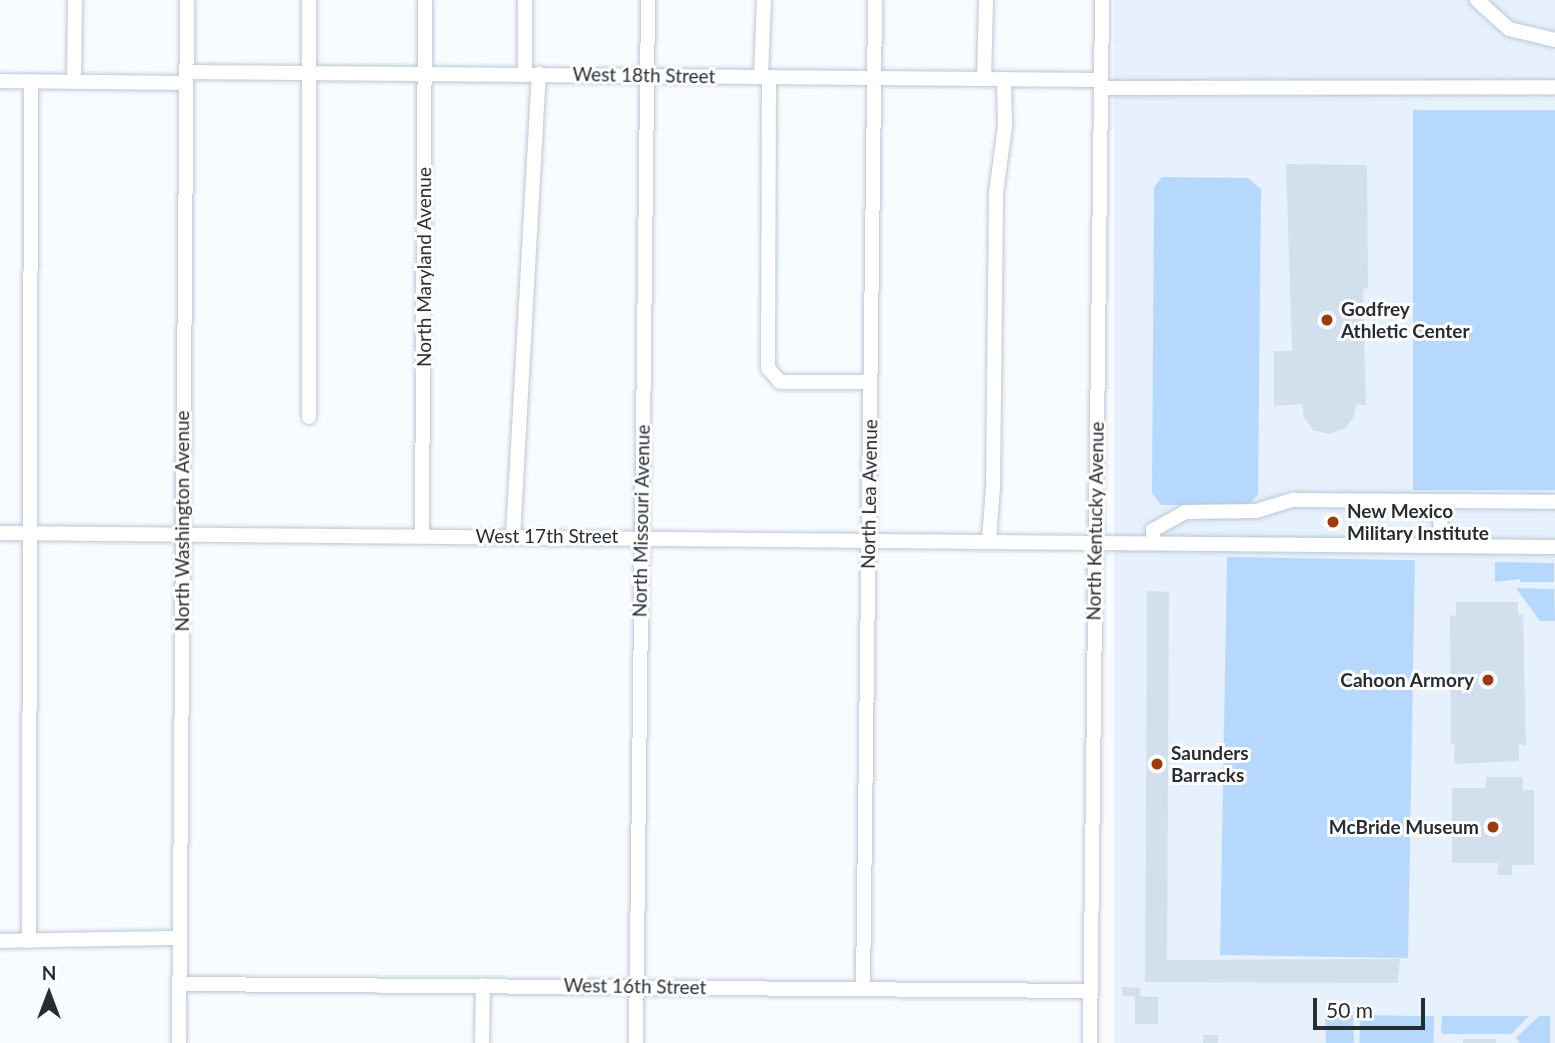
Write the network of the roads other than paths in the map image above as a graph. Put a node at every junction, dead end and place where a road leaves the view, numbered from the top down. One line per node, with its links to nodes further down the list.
1 (75, 0): 24 (street)
2 (187, 0): 17 (street, North Washington Avenue)
3 (309, 0): 13 (street)
4 (425, 0): 14 (street, North Maryland Avenue)
5 (525, 0): 15 (street)
6 (648, 0): 16 (street, North Missouri Avenue)
7 (764, 0): 18 (street)
8 (875, 0): 19 (street, North Lea Avenue)
9 (986, 0): 20 (street)
10 (1102, 0): 25 (street, North Kentucky Avenue)
11 (1477, 0): 12 (street)
12 (1555, 40)
13 (309, 73): 14 (street, West 18th Street); 17 (street, West 18th Street); 28 (street)
14 (425, 73): 15 (street, West 18th Street); 34 (street, North Maryland Avenue)
15 (532, 74): 16 (street, West 18th Street); 35 (street)
16 (647, 76): 18 (street, West 18th Street); 36 (street, North Missouri Avenue)
17 (186, 77): 24 (street, West 18th Street); 33 (street, North Washington Avenue)
18 (765, 77): 19 (street, West 18th Street); 27 (street)
19 (874, 78): 20 (street, West 18th Street); 27 (street, North Lea Avenue)
20 (984, 79): 21 (street, West 18th Street)
21 (1004, 79): 25 (street, West 18th Street); 38 (street)
22 (0, 81): 23 (street, West 18th Street)
23 (32, 81): 24 (street, West 18th Street); 32 (street)
24 (74, 82)
25 (1101, 84): 26 (street, West 18th Street); 39 (street, North Kentucky Avenue)
26 (1555, 88)
27 (870, 382): 37 (street, North Lea Avenue)
28 (309, 417)
29 (1441, 501): 30 (street); 40 (street); 41 (street)
30 (1555, 502)
31 (0, 533): 32 (street, West 17th Street)
32 (29, 533): 33 (street, West 17th Street); 45 (street)
33 (182, 533): 34 (street, West 17th Street); 43 (street, North Washington Avenue)
34 (422, 535): 35 (street, West 17th Street)
35 (513, 536): 36 (street, West 17th Street)
36 (640, 537): 37 (street, West 17th Street); 48 (street, North Missouri Avenue)
37 (868, 539): 38 (street, West 17th Street); 49 (street, North Lea Avenue)
38 (989, 540): 39 (street, West 17th Street)
39 (1094, 541): 40 (street, West 17th Street); 50 (street, North Kentucky Avenue)
40 (1153, 541): 41 (street, West 17th Street)
41 (1440, 545): 42 (street, West 17th Street)
42 (1555, 547)
43 (179, 938): 45 (street); 46 (street, North Washington Avenue)
44 (0, 941): 45 (street)
45 (29, 941)
46 (180, 984): 47 (street, West 16th Street); 51 (street, North Washington Avenue)
47 (482, 985): 48 (street, West 16th Street); 52 (street)
48 (636, 986): 49 (street, West 16th Street); 53 (street, North Missouri Avenue)
49 (863, 989): 50 (street, West 16th Street)
50 (1089, 991): 54 (street, North Kentucky Avenue)
51 (179, 1043)
52 (482, 1043)
53 (636, 1043)
54 (1090, 1043)

